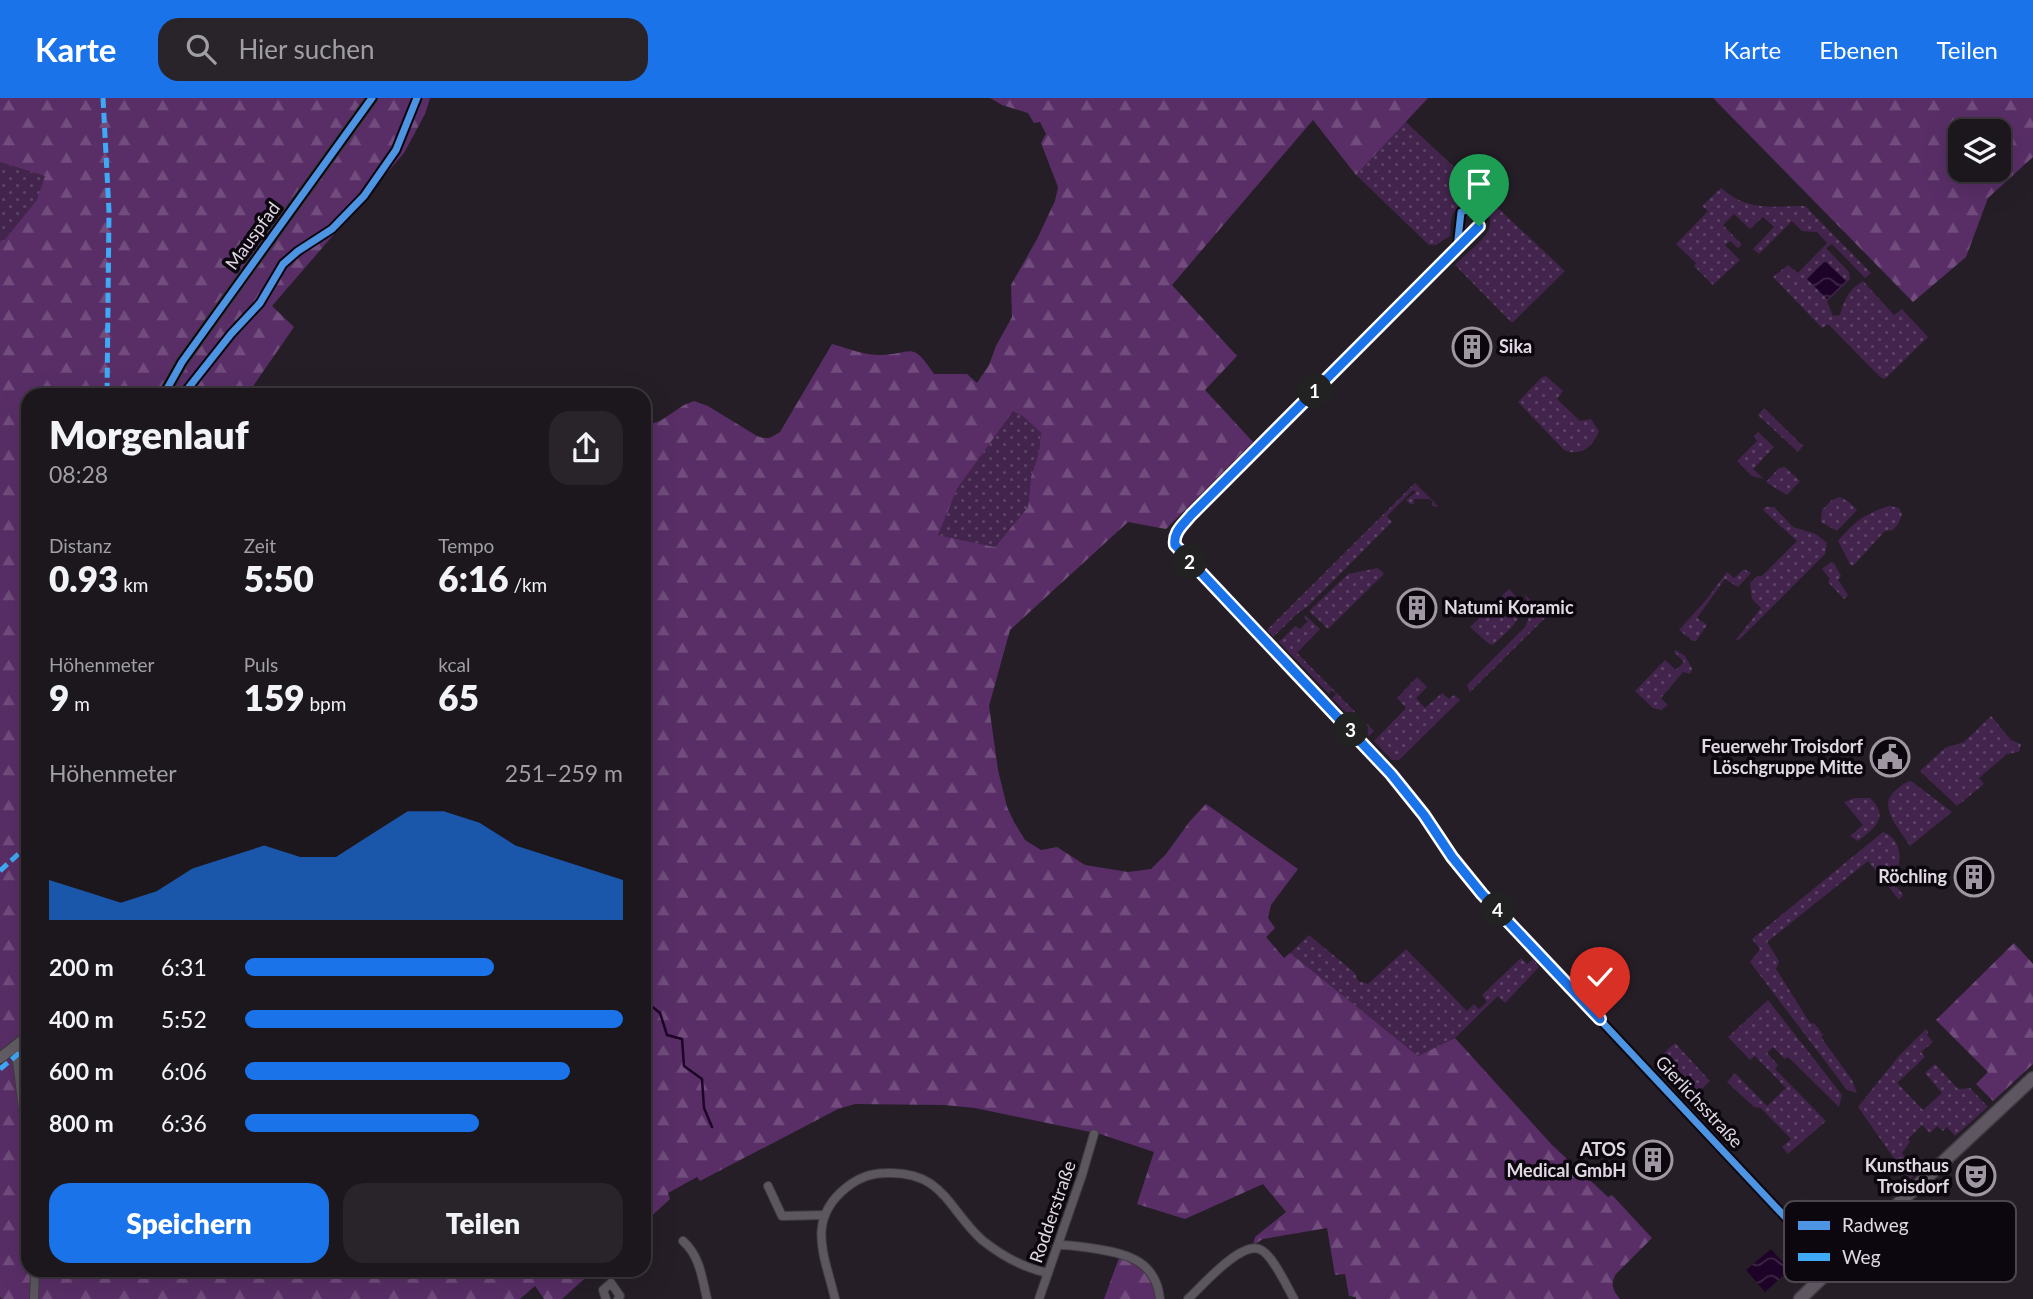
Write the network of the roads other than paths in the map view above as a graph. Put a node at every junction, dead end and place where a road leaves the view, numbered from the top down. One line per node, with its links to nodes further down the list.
1 (372, 98): 3 (street, Mauspfad)
2 (1457, 248): 2 (street, Gierlichsstraße); 13 (street, Gierlichsstraße)
3 (167, 388)
4 (21, 1042): 5 (street)
5 (15, 1046): 6 (street); 8 (street)
6 (0, 1058)
7 (2033, 1078): 11 (main road)
8 (21, 1093)
9 (1094, 1134): 15 (street, Rodderstraße)
10 (768, 1186): 12 (street)
11 (1902, 1201)
12 (824, 1215): 16 (street); 23 (street)
13 (1784, 1216)
14 (683, 1241): 22 (street)
15 (1059, 1245): 16 (street, Rodderstraße); 25 (street)
16 (1048, 1273): 24 (street, Rodderstraße)
17 (35, 1277): 19 (street)
18 (1817, 1282): 28 (main road)
19 (34, 1299)
20 (606, 1299): 21 (street)
21 (618, 1299)
22 (708, 1299)
23 (835, 1299)
24 (1039, 1299)
25 (1160, 1299)
26 (1188, 1299): 27 (street)
27 (1294, 1299)
28 (1800, 1299)

